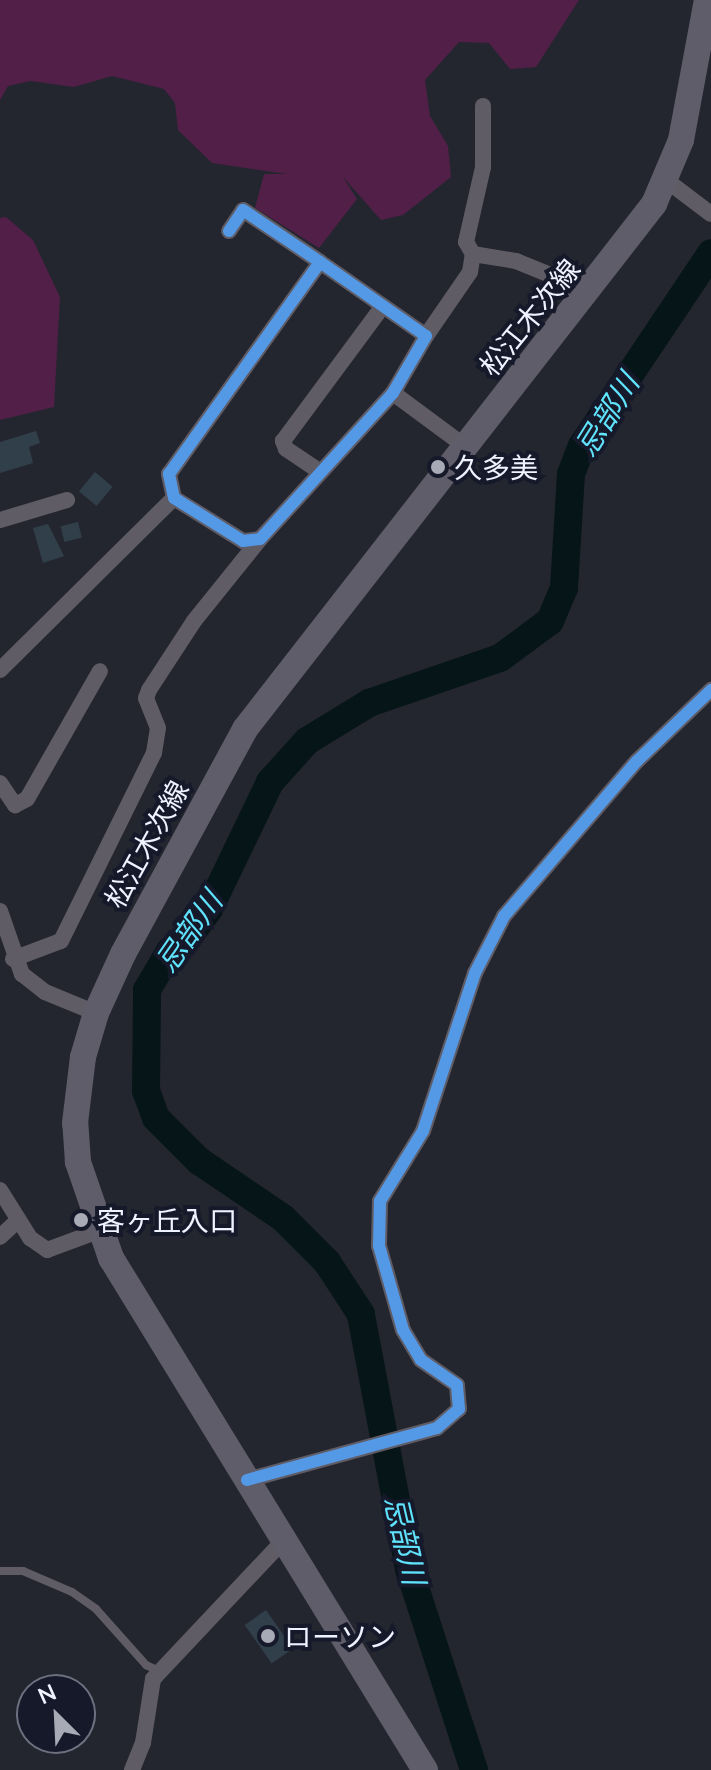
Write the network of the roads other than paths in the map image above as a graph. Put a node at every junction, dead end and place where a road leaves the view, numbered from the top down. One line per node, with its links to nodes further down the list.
1 (707, 0): 3 (main road, 松江木次線)
2 (483, 106): 6 (street)
3 (666, 180): 4 (street); 12 (main road, 松江木次線)
4 (711, 214)
5 (229, 231): 7 (street)
6 (473, 254): 8 (street); 10 (street)
7 (320, 262): 9 (street); 14 (street)
8 (575, 285)
9 (383, 306): 10 (street); 13 (street)
10 (426, 336): 11 (street)
11 (393, 393): 12 (street); 13 (street)
12 (466, 447): 24 (main road, 松江木次線)
13 (319, 471): 17 (street)
14 (174, 498): 17 (street); 18 (street)
15 (67, 500): 16 (street)
16 (0, 520)
17 (260, 539): 23 (street)
18 (0, 670)
19 (100, 671): 21 (street)
20 (711, 690): 29 (street)
21 (0, 783)
22 (0, 911): 23 (street)
23 (13, 959): 24 (street)
24 (96, 1013): 27 (main road, 松江木次線)
25 (0, 1190): 26 (street)
26 (17, 1221): 27 (street); 28 (street)
27 (98, 1231): 29 (main road, 松江木次線)
28 (0, 1237)
29 (247, 1480): 30 (main road, 松江木次線)
30 (284, 1540): 32 (street); 34 (main road, 松江木次線)
31 (0, 1571): 32 (lane)
32 (160, 1671): 33 (street)
33 (135, 1769)
34 (425, 1770)

